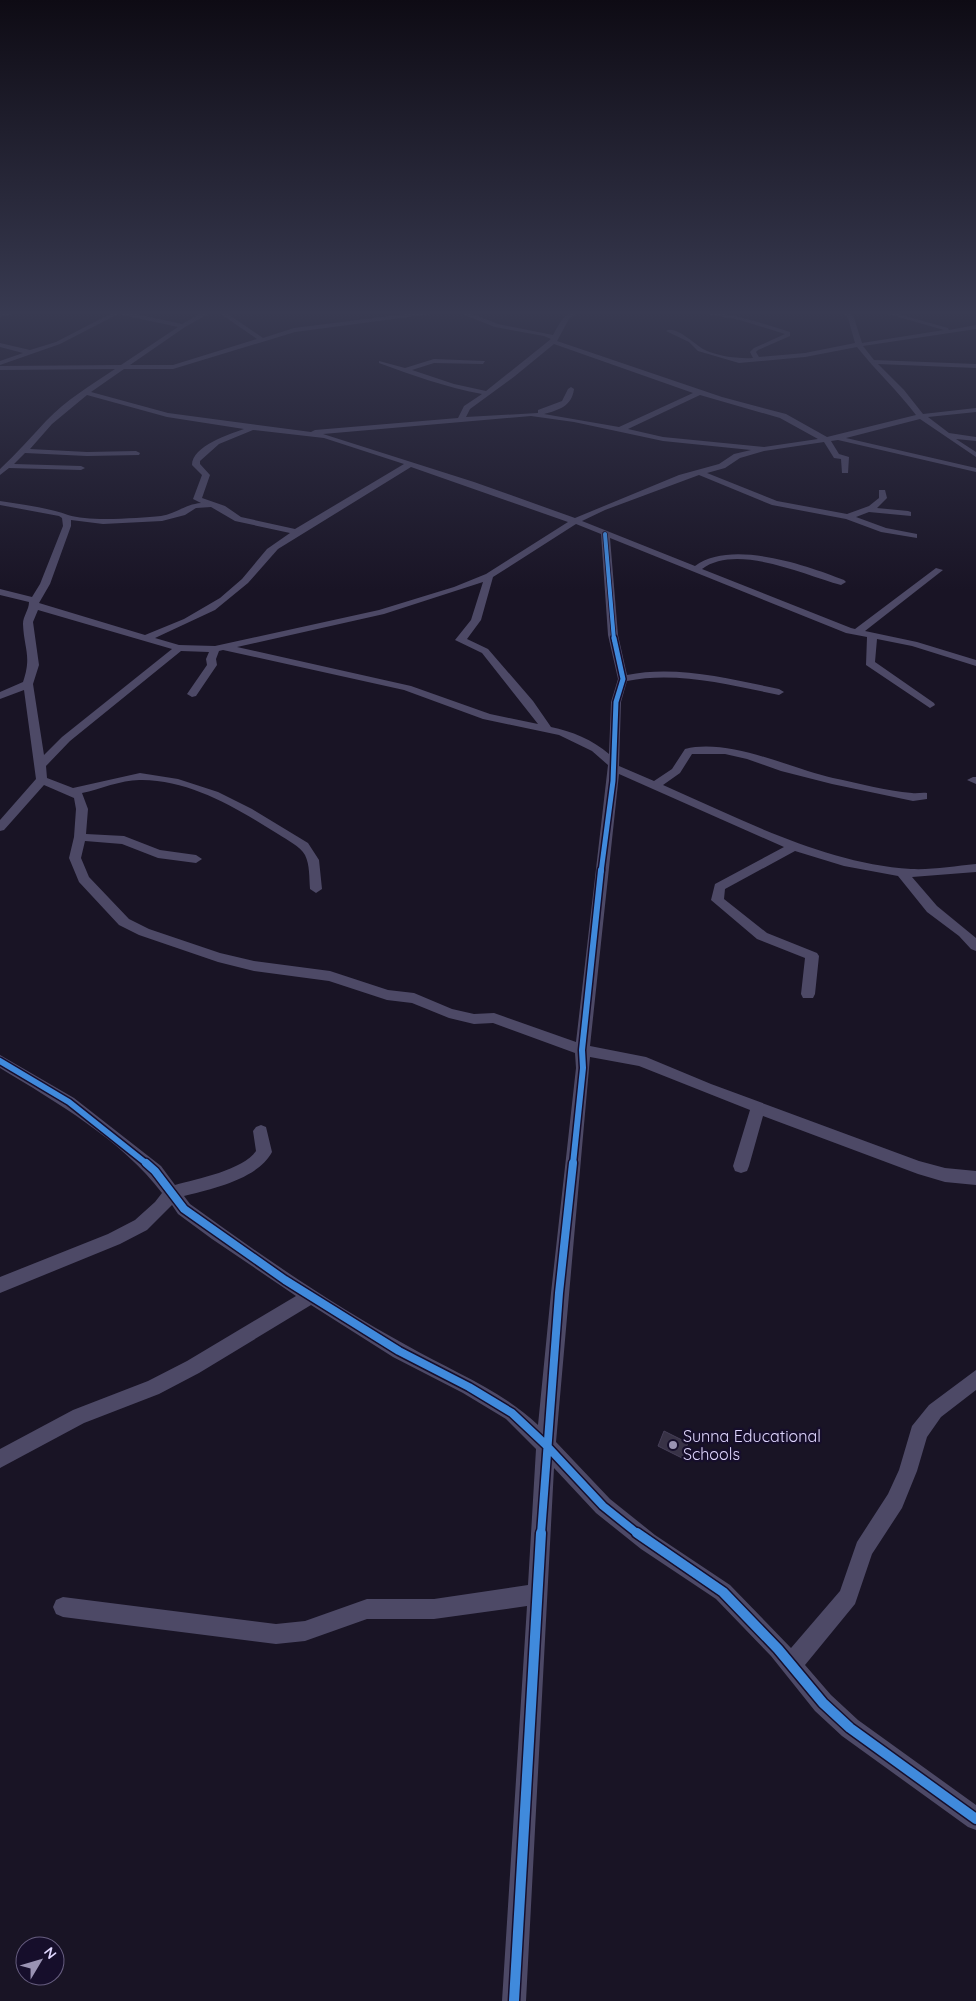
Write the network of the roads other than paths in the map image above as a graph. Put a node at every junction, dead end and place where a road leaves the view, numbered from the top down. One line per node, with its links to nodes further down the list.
1 (70, 403): 20 (street)
2 (125, 403): 12 (street)
3 (473, 403): 11 (street)
4 (564, 403): 9 (street)
5 (675, 403): 13 (street)
6 (739, 403): 18 (street)
7 (911, 403): 10 (street)
8 (976, 410): 10 (street)
9 (531, 414): 11 (street); 13 (street)
10 (921, 416): 15 (street); 16 (street)
11 (462, 418): 14 (street)
12 (253, 428): 14 (street); 32 (street)
13 (618, 430): 19 (street)
14 (309, 433): 23 (street)
15 (947, 435): 17 (street); 22 (street)
16 (838, 438): 18 (street); 26 (street)
17 (976, 439)
18 (826, 440): 19 (street); 27 (street)
19 (764, 449): 28 (street)
20 (24, 451): 21 (street); 24 (street)
21 (136, 453)
22 (976, 455)
23 (408, 465): 37 (street); 38 (street)
24 (7, 466): 25 (street); 29 (street)
25 (81, 468)
26 (976, 470)
27 (845, 471)
28 (699, 472): 35 (street); 37 (street)
29 (0, 473)
30 (882, 492): 33 (street)
31 (0, 503): 36 (street)
32 (213, 505): 36 (street); 38 (street)
33 (869, 510): 34 (street); 35 (street)
34 (908, 514)
35 (848, 516): 40 (street)
36 (66, 517): 46 (street)
37 (575, 522): 39 (street); 43 (street)
38 (296, 532): 49 (street)
39 (605, 534): 41 (street); 53 (street)
40 (914, 536)
41 (696, 569): 44 (street); 47 (street)
42 (939, 570): 47 (street)
43 (489, 576): 51 (street); 59 (street)
44 (841, 582)
45 (0, 592): 46 (street)
46 (34, 602): 49 (street); 54 (street)
47 (857, 632): 48 (street)
48 (872, 635): 52 (street); 58 (street)
49 (147, 638): 50 (street)
50 (179, 648): 51 (street); 60 (street)
51 (219, 648): 56 (street); 59 (street)
52 (976, 663)
53 (623, 679): 55 (street); 61 (street)
54 (28, 684): 57 (street); 60 (street)
55 (779, 692)
56 (192, 694)
57 (0, 696)
58 (930, 705)
59 (547, 729): 61 (street)
60 (41, 764): 62 (street)
61 (613, 766): 63 (street); 75 (street)
62 (42, 780): 64 (street); 66 (street)
63 (654, 786): 65 (street); 68 (street)
64 (72, 792): 67 (street); 72 (street)
65 (923, 796)
66 (0, 827)
67 (80, 837): 69 (street); 75 (street)
68 (794, 847): 71 (street); 74 (street)
69 (196, 859)
70 (976, 868): 71 (street)
71 (900, 870): 73 (street)
72 (316, 889)
73 (976, 946)
74 (808, 994)
75 (582, 1050): 77 (street); 85 (street)
76 (0, 1061): 81 (street)
77 (758, 1107): 79 (street); 80 (street)
78 (261, 1131): 81 (street)
79 (741, 1166)
80 (976, 1178)
81 (171, 1193): 82 (street); 83 (street)
82 (0, 1286)
83 (311, 1296): 85 (street); 86 (street)
84 (976, 1379): 89 (street)
85 (546, 1445): 87 (street); 89 (street)
86 (0, 1459)
87 (539, 1594): 88 (street); 91 (street)
88 (63, 1607)
89 (791, 1665): 90 (street)
90 (976, 1819)
91 (514, 2001)

